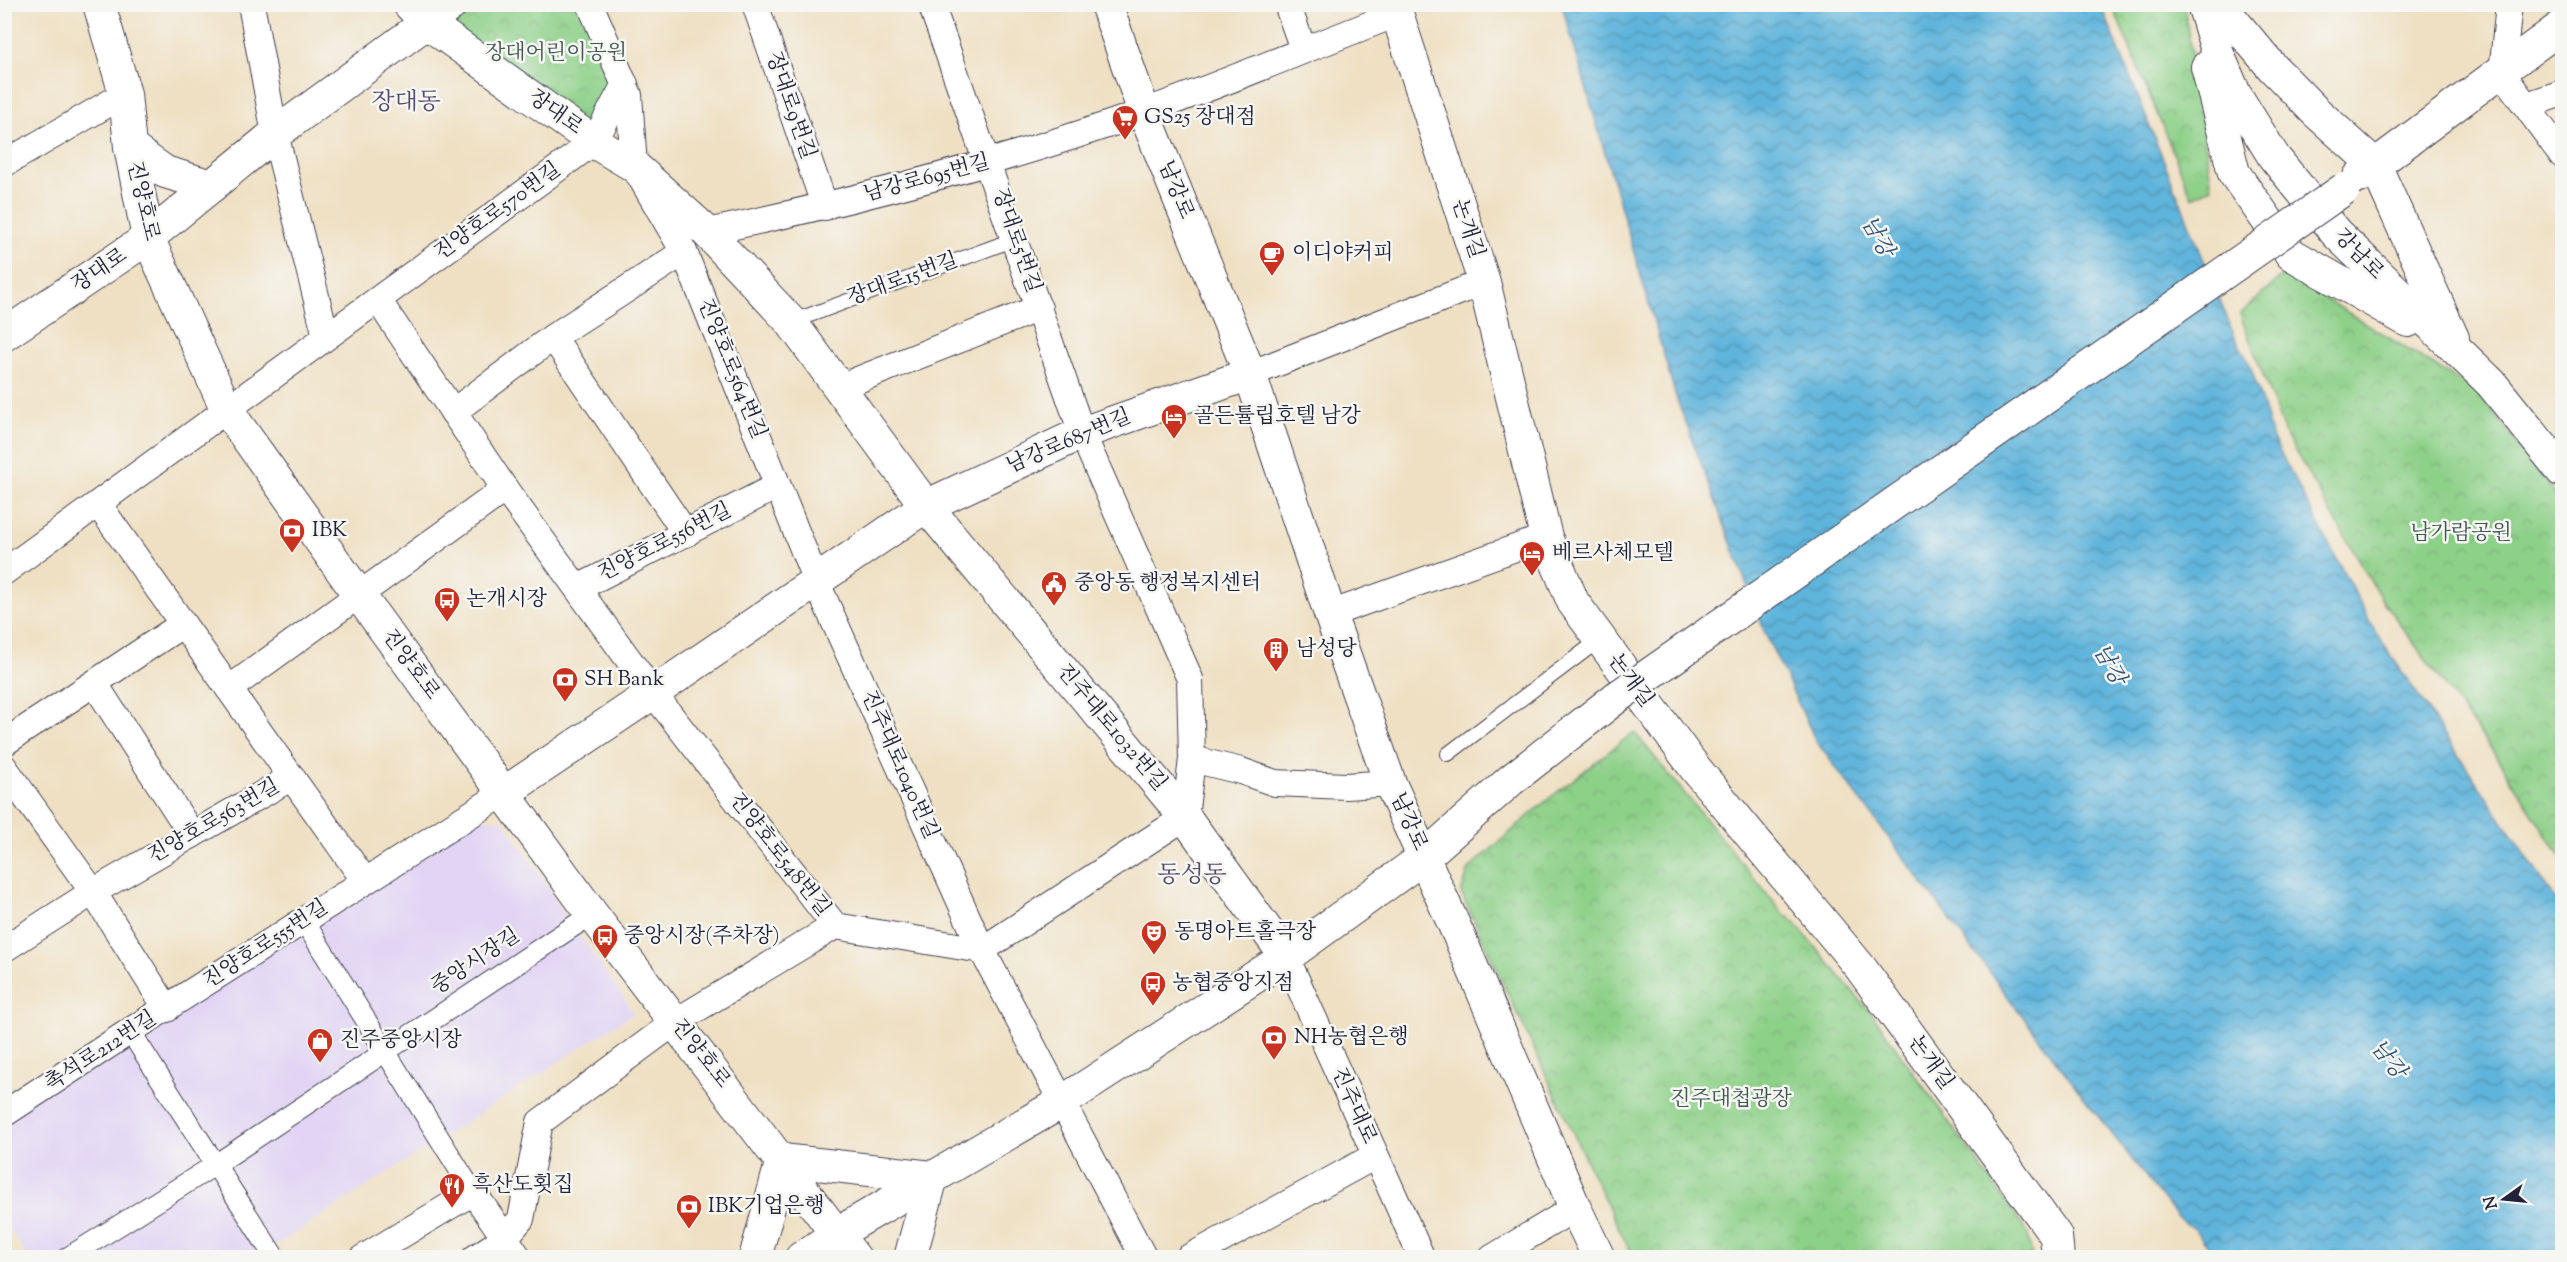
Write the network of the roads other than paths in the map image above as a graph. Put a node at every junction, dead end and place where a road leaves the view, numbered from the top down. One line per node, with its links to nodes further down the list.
1 (99, 4): 20 (street, 진양호로)
2 (251, 4): 23 (street)
3 (452, 4): 14 (street, 장대로)
4 (590, 4): 18 (street)
5 (755, 4): 32 (street, 장대로9번길)
6 (931, 4): 28 (street, 장대로5번길)
7 (1106, 4): 22 (street, 남강로)
8 (1287, 4): 16 (street)
9 (2193, 4): 43 (street)
10 (2203, 4): 43 (street, 강남로)
11 (2219, 4): 29 (street)
12 (2509, 4): 17 (street)
13 (1396, 9): 16 (street, 남강로695번길); 36 (street, 논개길)
14 (418, 14): 23 (street, 장대로); 24 (street, 장대로)
15 (2562, 26): 17 (street)
16 (1303, 49): 22 (street, 남강로695번길)
17 (2502, 73): 21 (street); 29 (street)
18 (625, 84): 24 (street, 진양호로570번길); 30 (street)
19 (2562, 93): 21 (street)
20 (125, 94): 25 (street, 진양호로); 27 (street)
21 (2527, 105): 26 (street)
22 (1144, 112): 28 (street, 남강로695번길); 44 (street, 남강로)
23 (275, 134): 31 (street, 장대로); 41 (street)
24 (594, 142): 30 (street); 37 (street, 진양호로570번길)
25 (130, 147): 31 (street); 33 (street, 진양호로)
26 (2562, 155)
27 (5, 162)
28 (988, 162): 32 (street, 남강로695번길); 34 (street, 장대로5번길)
29 (2375, 165): 43 (street); 75 (street, bridge)
30 (634, 166): 35 (street)
31 (212, 186): 33 (street, 장대로)
32 (825, 207): 35 (street, 남강로695번길)
33 (148, 238): 40 (street, 장대로); 46 (street, 진양호로)
34 (1015, 239): 38 (street, 장대로5번길); 39 (lane, 장대로15번길)
35 (695, 242): 39 (street); 42 (street); 50 (street, 진양호로564번길)
36 (1484, 282): 44 (street); 55 (street, 논개길)
37 (378, 300): 41 (street, 진양호로570번길); 47 (street)
38 (1039, 308): 45 (street, 장대로5번길); 48 (street, 장대로5번길)
39 (791, 322): 45 (street)
40 (4, 335)
41 (326, 336): 46 (street, 진양호로570번길)
42 (553, 337): 47 (street); 54 (street)
43 (2459, 350): 49 (street, 강남로)
44 (1250, 374): 48 (street, 남강로687번길); 60 (street, 남강로)
45 (840, 387): 53 (street)
46 (227, 410): 52 (street, 진양호로570번길); 59 (street, 진양호로)
47 (453, 412): 51 (street)
48 (1082, 433): 53 (street, 남강로687번길); 68 (street, 장대로5번길)
49 (2560, 461)
50 (777, 486): 54 (street, 진양호로556번길); 57 (street)
51 (505, 489): 58 (street); 59 (street)
52 (98, 504): 56 (street, 진양호로570번길); 61 (street, 진양호로563번길)
53 (926, 506): 57 (street); 73 (street, 진주대로1032번길)
54 (686, 534): 58 (street, 진양호로556번길)
55 (1546, 537): 60 (street); 62 (street, 논개길)
56 (4, 572)
57 (816, 581): 65 (street); 82 (street, 진주대로1040번길)
58 (578, 588): 65 (street, 진양호로556번길)
59 (359, 595): 64 (street); 72 (street, 진양호로)
60 (1330, 614): 71 (street, 남강로)
61 (183, 624): 63 (street); 64 (street, 진양호로563번길)
62 (1599, 640): 67 (lane); 110 (street, 논개길)
63 (94, 684): 66 (street); 74 (street)
64 (230, 689): 70 (street, 진양호로563번길)
65 (653, 693): 72 (street); 80 (street, 진양호로548번길)
66 (4, 743)
67 (1448, 754)
68 (1192, 759): 71 (street); 73 (street, 장대로5번길)
69 (4, 767): 77 (street)
70 (292, 777): 74 (street, 진양호로563번길); 76 (street)
71 (1390, 783): 75 (street, 남강로)
72 (504, 793): 76 (street, 진양호로555번길); 78 (street, 진양호로)
73 (1185, 817): 82 (street); 83 (street, 진주대로1032번길)
74 (192, 835): 77 (street, 진양호로563번길)
75 (1424, 858): 83 (street); 95 (street, 남강로)
76 (365, 881): 79 (street, 진양호로555번길)
77 (93, 892): 81 (street, 진양호로563번길); 84 (street)
78 (592, 914): 85 (street, 진양호로); 87 (street, 중앙시장길)
79 (304, 921): 84 (street, 진양호로555번길); 87 (street)
80 (835, 926): 82 (street); 85 (street, 진양호로548번길)
81 (4, 949)
82 (982, 950): 88 (street, 진주대로1040번길)
83 (1286, 957): 88 (street); 90 (street, 진주대로)
84 (167, 1009): 86 (street, 촉석로212번길)
85 (675, 1022): 91 (street, 진양호로); 97 (street, 진양호로548번길)
86 (130, 1031): 89 (street, 촉석로212번길); 92 (street)
87 (385, 1051): 92 (street, 중앙시장길); 94 (street)
88 (1062, 1102): 93 (street); 105 (street, 진주대로1040번길)
89 (4, 1114)
90 (1375, 1156): 106 (street); 107 (street, 진주대로)
91 (782, 1160): 93 (street); 96 (street, 진양호로); 102 (street)
92 (214, 1165): 98 (street, 중앙시장길); 99 (street)
93 (932, 1177): 96 (street); 104 (street)
94 (473, 1192): 97 (street); 100 (street)
95 (1575, 1208): 108 (street); 109 (street, 남강로)
96 (847, 1245): 103 (street)
97 (512, 1248): 101 (street)
98 (67, 1257)
99 (275, 1257)
100 (363, 1257)
101 (475, 1257)
102 (755, 1257)
103 (801, 1257)
104 (910, 1257)
105 (1144, 1257)
106 (1188, 1257)
107 (1422, 1257)
108 (1492, 1257)
109 (1599, 1257)
110 (2058, 1257)

